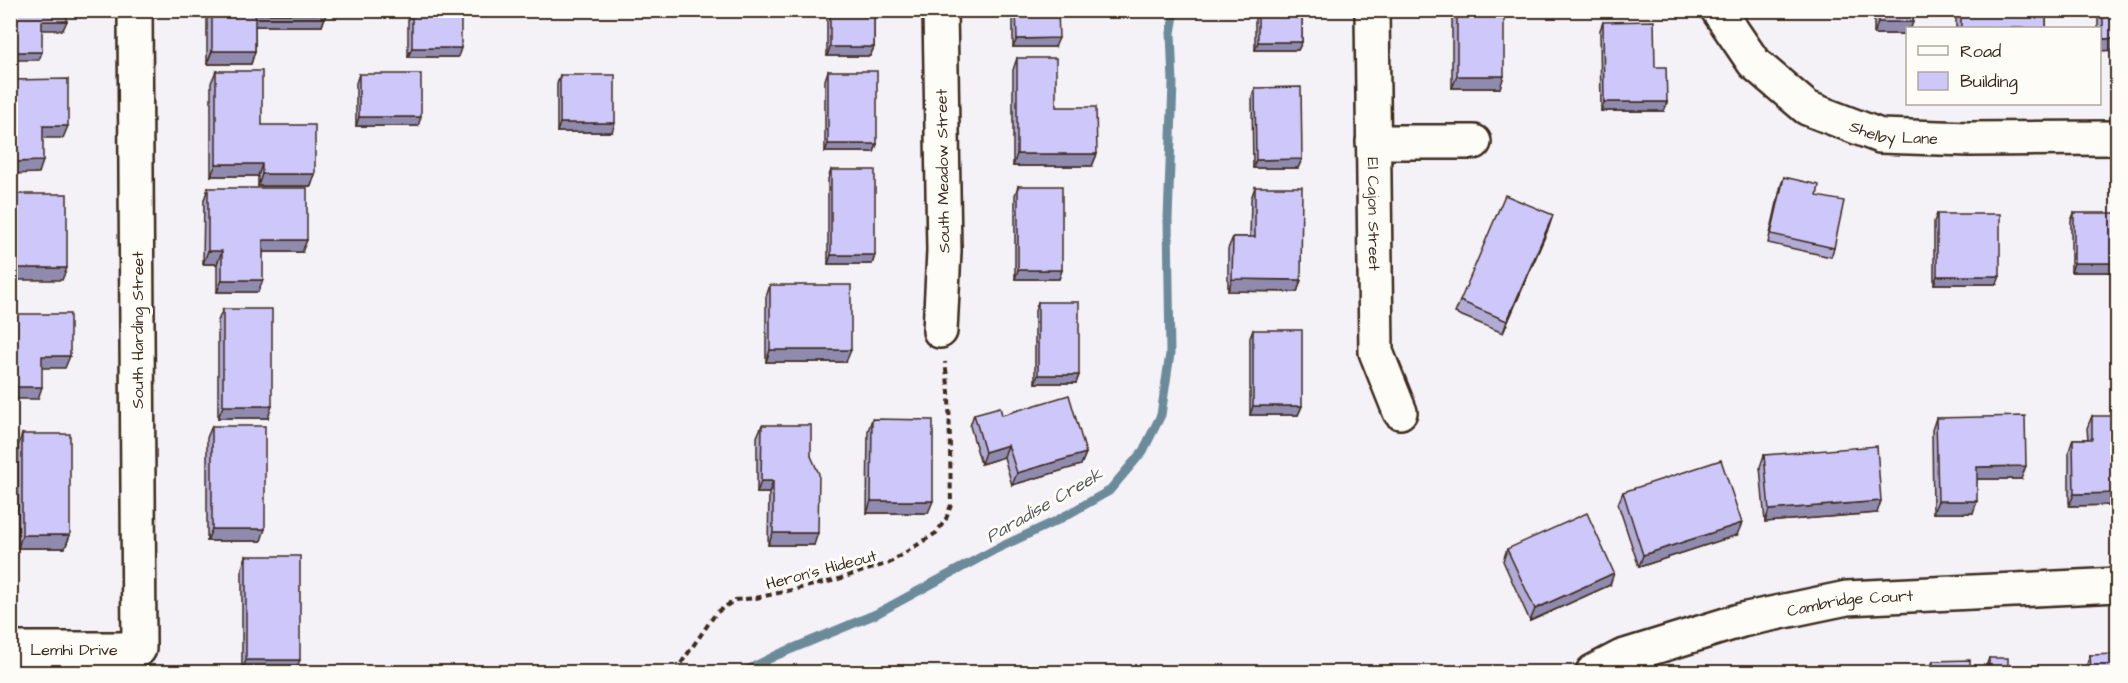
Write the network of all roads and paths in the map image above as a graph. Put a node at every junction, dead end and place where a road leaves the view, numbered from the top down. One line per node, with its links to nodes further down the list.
1 (135, 10): 12 (street, South Harding Street)
2 (940, 10): 8 (street, South Meadow Street)
3 (1372, 10): 6 (street, El Cajon Street)
4 (1718, 10): 5 (street, Shelby Lane)
5 (2118, 138)
6 (1373, 142): 7 (street); 9 (street, El Cajon Street)
7 (1474, 142)
8 (940, 331): 13 (path, Heron's Hideout)
9 (1400, 412)
10 (2118, 585): 14 (street, Cambridge Court)
11 (10, 649): 12 (street, Lemhi Drive)
12 (138, 649)
13 (675, 672)
14 (1593, 672)

